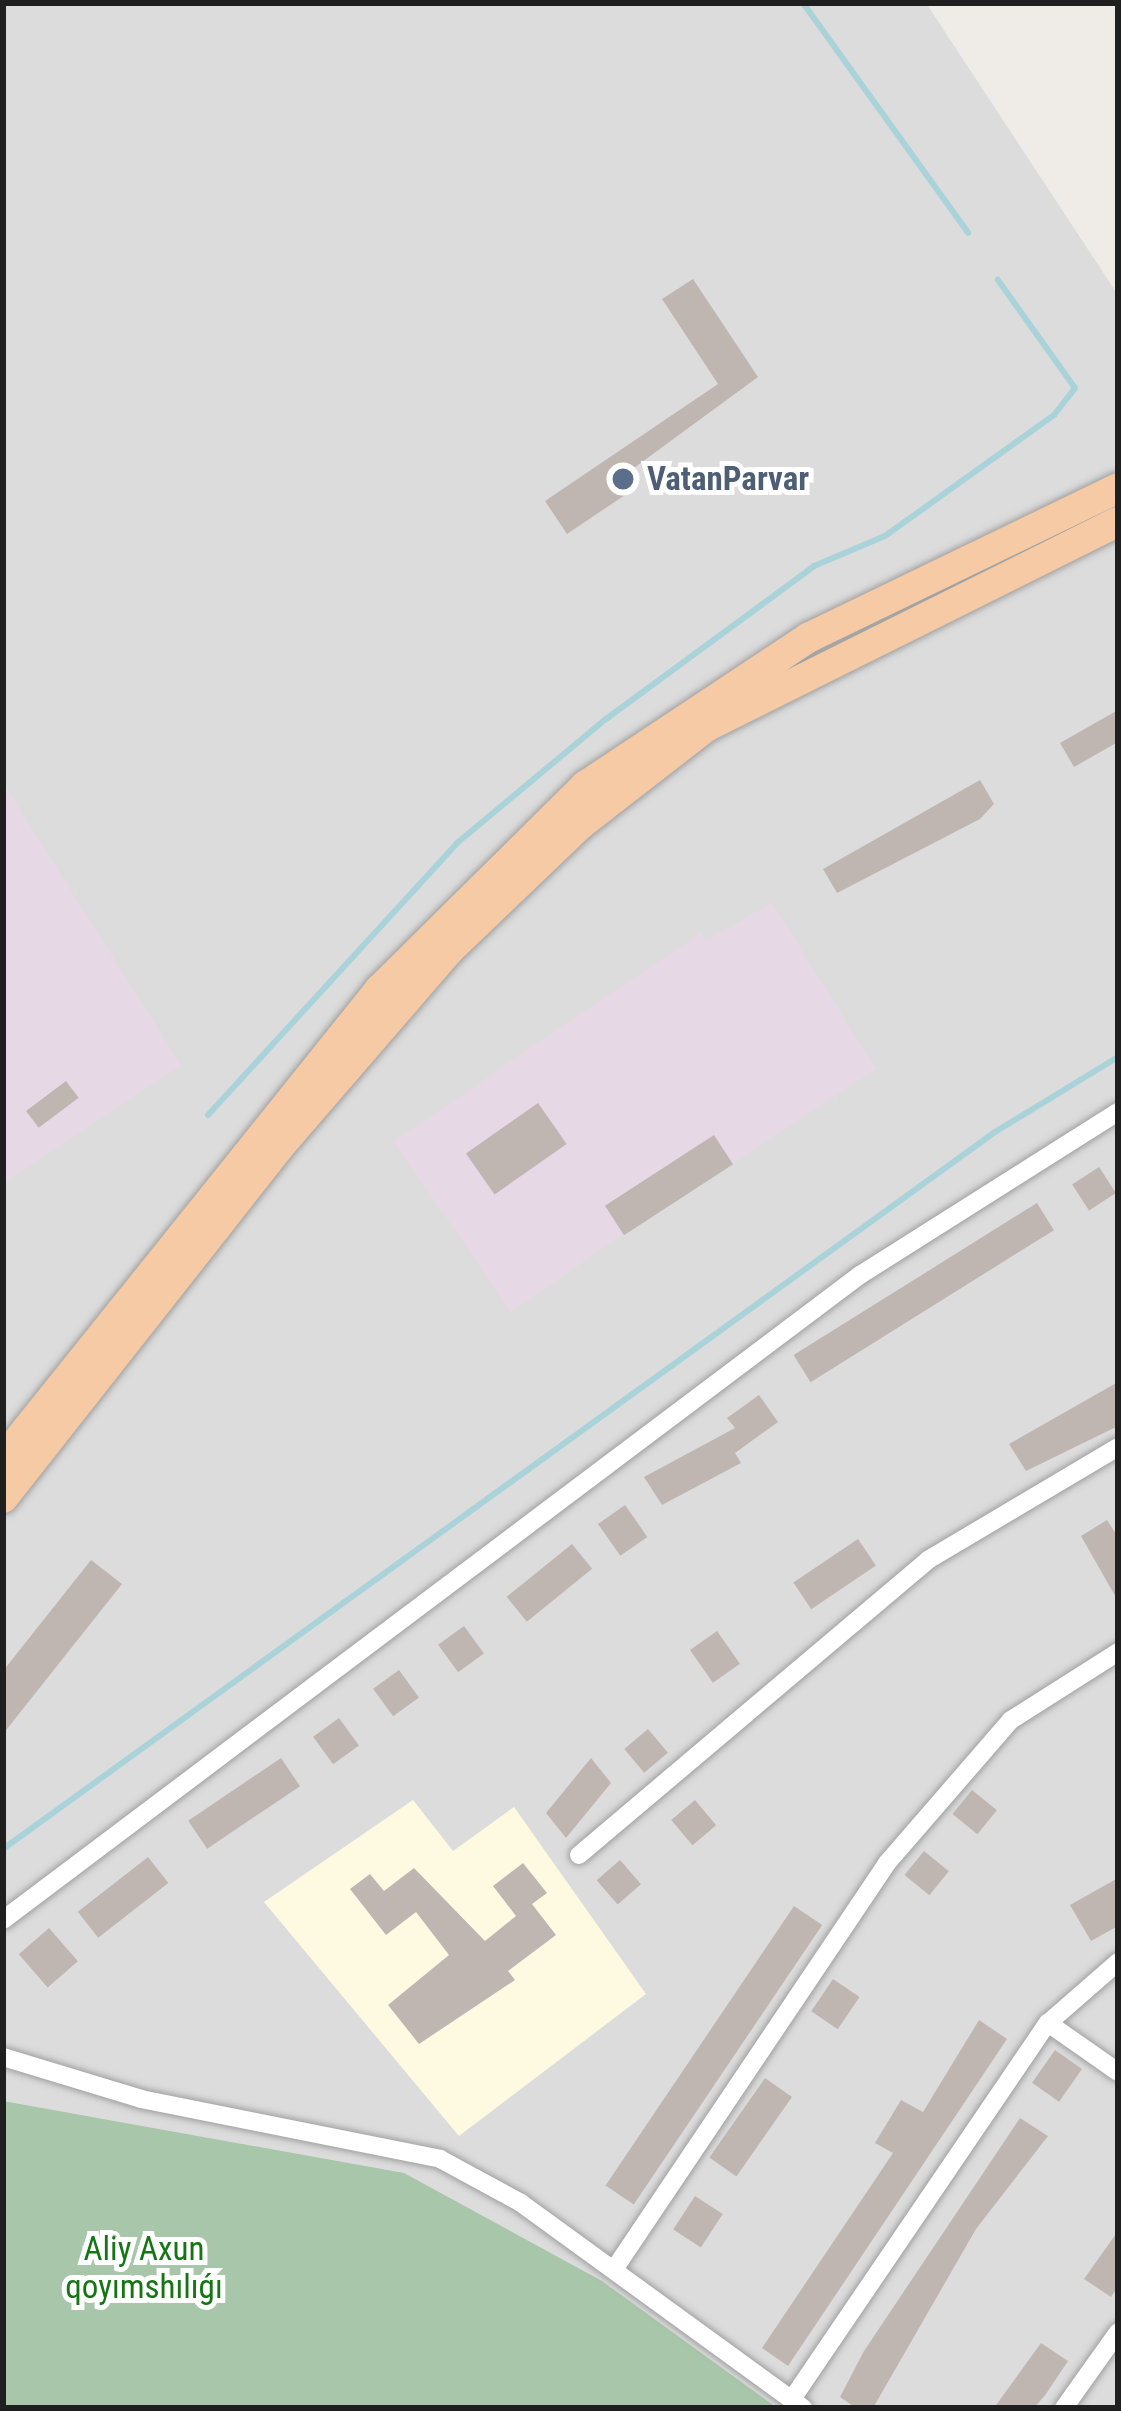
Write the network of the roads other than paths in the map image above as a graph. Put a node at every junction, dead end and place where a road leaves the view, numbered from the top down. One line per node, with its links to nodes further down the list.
1 (1118, 488): 5 (main road)
2 (1118, 522): 6 (main road)
3 (1118, 1112): 9 (street)
4 (1118, 1448): 8 (street)
5 (3, 1459)
6 (3, 1498)
7 (1118, 1652): 14 (street)
8 (579, 1855)
9 (3, 1920)
10 (1118, 1962): 11 (street)
11 (1048, 2023): 13 (street); 16 (street)
12 (3, 2057): 14 (street)
13 (1118, 2072)
14 (615, 2268): 16 (street)
15 (1118, 2334): 17 (street)
16 (797, 2404)
17 (1064, 2408)

